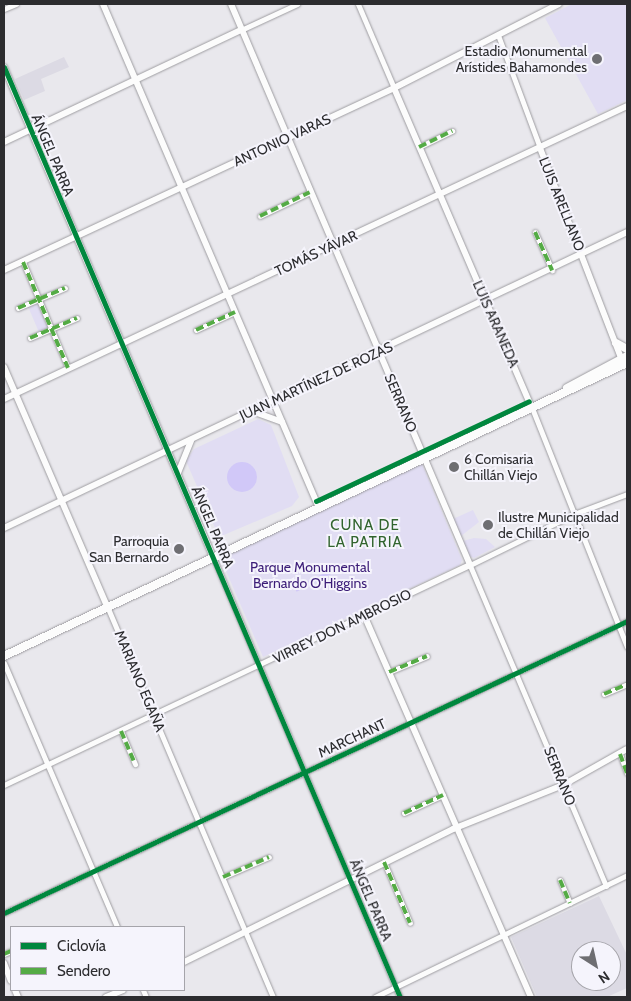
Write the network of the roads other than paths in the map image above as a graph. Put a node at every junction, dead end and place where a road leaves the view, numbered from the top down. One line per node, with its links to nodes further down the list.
1 (16, 4): 7 (street)
2 (103, 4): 11 (street)
3 (231, 4): 8 (street, SERRANO)
4 (297, 4): 8 (street)
5 (358, 4): 12 (street, LUIS ARANEDA)
6 (559, 4): 9 (street, ANTONIO VARAS)
7 (4, 10)
8 (241, 30): 11 (street); 16 (street, SERRANO)
9 (498, 35): 12 (street, ANTONIO VARAS); 19 (street, LUIS ARELLANO)
10 (4, 67): 14 (street, ÁNGEL PARRA)
11 (135, 80): 14 (street); 20 (street)
12 (394, 88): 16 (street, ANTONIO VARAS); 18 (street, LUIS ARANEDA)
13 (627, 106): 19 (street, TOMÁS YÁVAR)
14 (30, 129): 17 (street); 26 (street, ÁNGEL PARRA)
15 (452, 131): 18 (street)
16 (287, 138): 20 (street, ANTONIO VARAS); 21 (street, SERRANO)
17 (4, 142)
18 (419, 147): 22 (street, LUIS ARANEDA)
19 (540, 148): 22 (street, TOMÁS YÁVAR); 28 (street, LUIS ARELLANO)
20 (182, 187): 26 (street, ANTONIO VARAS); 33 (street)
21 (310, 192): 23 (street); 27 (street, SERRANO)
22 (439, 195): 27 (street, TOMÁS YÁVAR); 35 (street, LUIS ARANEDA)
23 (260, 216)
24 (535, 232): 31 (street)
25 (627, 232): 28 (street, JUAN MARTÍNEZ DE ROZAS)
26 (76, 237): 29 (street, ANTONIO VARAS); 42 (street, ÁNGEL PARRA)
27 (332, 245): 33 (street, TOMÁS YÁVAR); 45 (street, SERRANO)
28 (583, 255): 31 (street, JUAN MARTÍNEZ DE ROZAS); 43 (street, LUIS ARELLANO)
29 (23, 262): 30 (street, ANTONIO VARAS); 34 (street)
30 (4, 270)
31 (552, 270): 35 (street, JUAN MARTÍNEZ DE ROZAS)
32 (65, 288): 34 (street)
33 (227, 293): 37 (street); 42 (street, TOMÁS YÁVAR)
34 (39, 299): 36 (street); 39 (street)
35 (485, 301): 45 (street, JUAN MARTÍNEZ DE ROZAS); 53 (street, LUIS ARANEDA)
36 (18, 308)
37 (235, 312): 40 (street); 52 (street)
38 (77, 318): 39 (street)
39 (51, 329): 41 (street); 48 (street)
40 (196, 330)
41 (30, 338)
42 (121, 343): 48 (street, TOMÁS YÁVAR); 57 (street, ÁNGEL PARRA)
43 (616, 343): 44 (main road); 46 (street, LUIS ARELLANO)
44 (627, 349)
45 (378, 351): 52 (street, JUAN MARTÍNEZ DE ROZAS); 58 (street, SERRANO)
46 (625, 361): 49 (main road, LUIS ARELLANO); 53 (main road)
47 (4, 366): 50 (street, MARIANO EGAÑA)
48 (68, 368): 50 (street, TOMÁS YÁVAR)
49 (627, 373)
50 (15, 393): 51 (street, TOMÁS YÁVAR); 61 (street, MARIANO EGAÑA)
51 (4, 399)
52 (273, 401): 54 (street, JUAN MARTÍNEZ DE ROZAS); 55 (street)
53 (532, 408): 58 (main road); 63 (street, LUIS ARANEDA)
54 (252, 411): 55 (street); 56 (street, JUAN MARTÍNEZ DE ROZAS)
55 (283, 423): 62 (street)
56 (192, 440): 57 (street, JUAN MARTÍNEZ DE ROZAS); 59 (street)
57 (168, 452): 59 (street, ÁNGEL PARRA); 61 (street, JUAN MARTÍNEZ DE ROZAS)
58 (424, 458): 62 (main road); 66 (street, SERRANO)
59 (178, 475): 65 (street, ÁNGEL PARRA)
60 (627, 494): 63 (street, VIRREY DON AMBROSIO)
61 (62, 501): 64 (street, JUAN MARTÍNEZ DE ROZAS); 67 (street, MARIANO EGAÑA)
62 (318, 508): 65 (main road)
63 (574, 514): 66 (street, VIRREY DON AMBROSIO); 70 (street, LUIS ARANEDA)
64 (4, 528)
65 (213, 557): 67 (main road); 75 (street, ÁNGEL PARRA)
66 (470, 565): 68 (street, VIRREY DON AMBROSIO); 77 (street, SERRANO)
67 (108, 606): 72 (main road); 80 (street, MARIANO EGAÑA)
68 (364, 615): 75 (street, VIRREY DON AMBROSIO); 76 (street)
69 (627, 621): 70 (street, MARCHANT)
70 (618, 626): 71 (street, LUIS ARANEDA); 77 (street, MARCHANT)
71 (627, 647)
72 (4, 656)
73 (427, 656): 76 (street)
74 (4, 663): 85 (street)
75 (260, 666): 80 (street, VIRREY DON AMBROSIO); 87 (street, ÁNGEL PARRA)
76 (389, 672): 81 (street)
77 (517, 673): 81 (street, MARCHANT); 90 (street, SERRANO)
78 (627, 684): 79 (street)
79 (604, 694)
80 (154, 716): 82 (street, VIRREY DON AMBROSIO); 93 (street, MARIANO EGAÑA)
81 (411, 723): 87 (street, MARCHANT); 91 (street)
82 (121, 731): 85 (street, VIRREY DON AMBROSIO); 86 (street)
83 (627, 749): 84 (street)
84 (620, 754): 88 (street); 90 (street)
85 (48, 764): 89 (street, VIRREY DON AMBROSIO); 97 (street)
86 (135, 764)
87 (305, 772): 93 (street, MARCHANT); 100 (street, ÁNGEL PARRA)
88 (627, 773)
89 (4, 785)
90 (564, 785): 94 (street); 102 (street, SERRANO)
91 (443, 795): 92 (street); 94 (street)
92 (404, 813)
93 (200, 821): 97 (street, MARCHANT); 99 (street, MARIANO EGAÑA)
94 (458, 827): 96 (street); 108 (street)
95 (269, 857): 99 (street)
96 (384, 862): 100 (street); 105 (street)
97 (93, 871): 104 (street, MARCHANT); 106 (street)
98 (627, 875): 102 (street)
99 (223, 877): 107 (street, MARIANO EGAÑA)
100 (350, 878): 107 (street); 112 (street, ÁNGEL PARRA)
101 (560, 880): 103 (street)
102 (606, 886): 103 (street)
103 (570, 903): 108 (street)
104 (4, 913)
105 (410, 923)
106 (117, 926)
107 (244, 930): 109 (street); 115 (street, MARIANO EGAÑA)
108 (505, 934): 112 (street); 118 (street)
109 (185, 961)
110 (4, 963): 111 (street)
111 (10, 978)
112 (396, 987): 116 (street); 117 (street, ÁNGEL PARRA)
113 (121, 991): 114 (street)
114 (106, 997)
115 (273, 997)
116 (375, 997)
117 (400, 997)
118 (531, 997)

